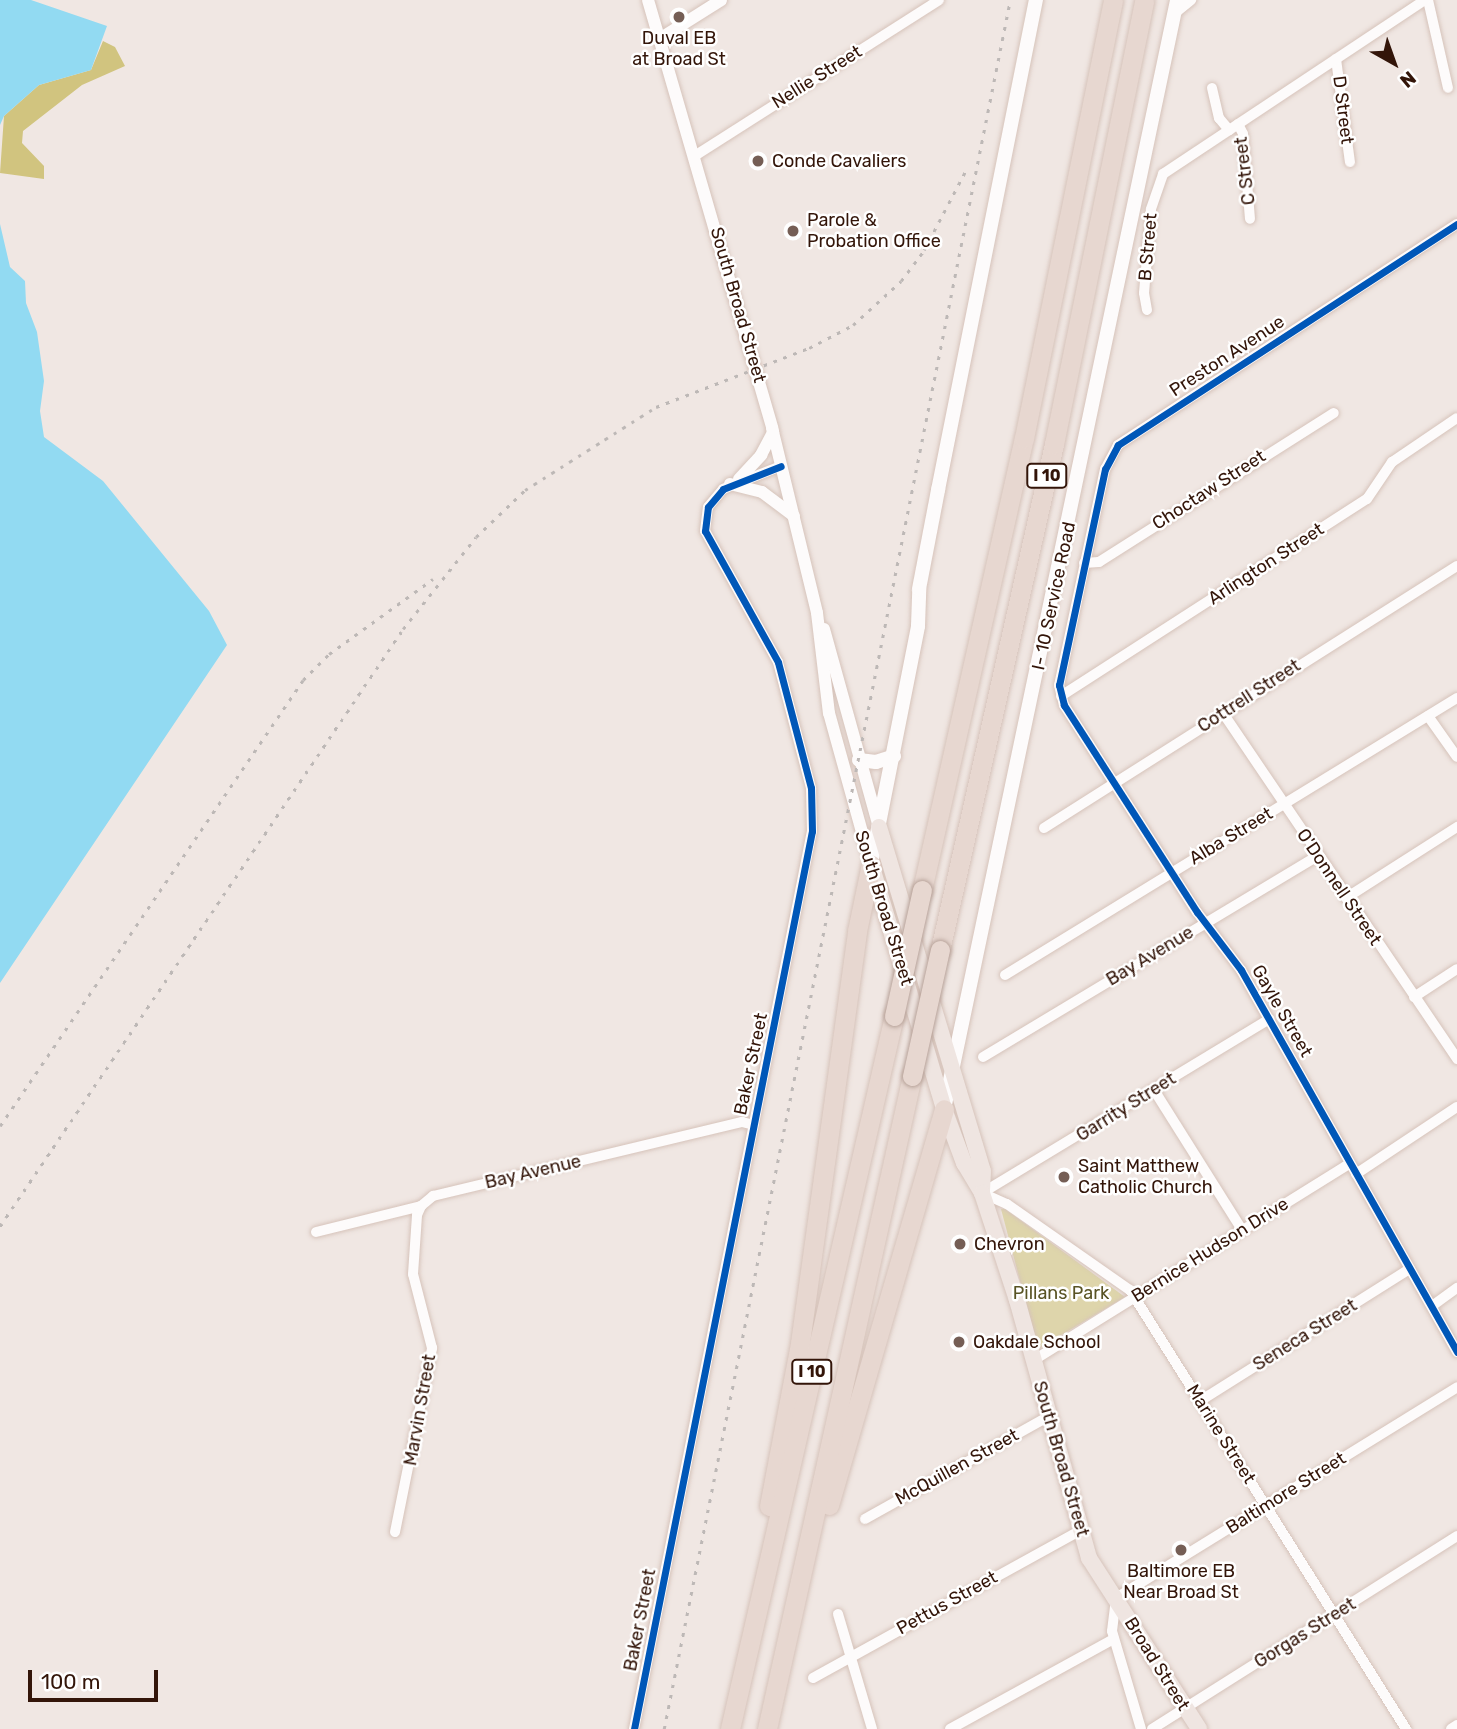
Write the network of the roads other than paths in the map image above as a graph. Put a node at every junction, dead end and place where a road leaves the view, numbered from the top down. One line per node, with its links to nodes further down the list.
1 (648, 0): 10 (street, South Broad Street)
2 (721, 0): 10 (street)
3 (939, 0): 15 (street, Nellie Street)
4 (1036, 0): 33 (main road)
5 (1113, 0): 77 (highway, I 10, bridge)
6 (1144, 0): 78 (highway, I 10, bridge)
7 (1191, 0): 9 (street)
8 (1426, 0): 11 (street); 13 (street)
9 (1176, 7): 52 (main road, I- 10 Service Road)
10 (661, 38): 15 (street, South Broad Street)
11 (1336, 59): 14 (street); 16 (street, D Street)
12 (1212, 88): 14 (street, C Street)
13 (1448, 88)
14 (1233, 127): 17 (street, C Street); 19 (street, B Street)
15 (696, 155): 22 (street, South Broad Street)
16 (1350, 162)
17 (1250, 219)
18 (1457, 224): 26 (street, Preston Avenue)
19 (1147, 310)
20 (1334, 413): 26 (street, Choctaw Street)
21 (1457, 418): 29 (street, Arlington Street)
22 (773, 432): 23 (street, South Broad Street); 24 (street)
23 (781, 466): 24 (street); 25 (street, South Broad Street)
24 (734, 481): 25 (street); 56 (street, Baker Street)
25 (794, 516): 28 (street, South Broad Street)
26 (1084, 563): 29 (street, Preston Avenue)
27 (1457, 566): 31 (street, Cottrell Street)
28 (817, 613): 35 (street, South Broad Street); 42 (street, South Broad Street)
29 (1061, 696): 36 (street, Gayle Street)
30 (1457, 698): 32 (street, Alba Street)
31 (1223, 713): 36 (street, Cottrell Street); 37 (street, O'Donnell Street)
32 (1428, 716): 34 (street); 37 (street, Alba Street)
33 (894, 756): 35 (main road); 38 (main road)
34 (1457, 757)
35 (859, 760): 38 (street, South Broad Street)
36 (1114, 782): 40 (street, Cottrell Street); 43 (street, Gayle Street)
37 (1283, 805): 41 (street, O'Donnell Street); 43 (street, Alba Street)
38 (879, 827): 42 (main road); 52 (main road, South Broad Street)
39 (1457, 827): 44 (street)
40 (1044, 828)
41 (1318, 856): 44 (street, O'Donnell Street); 45 (street, Bay Avenue)
42 (871, 864): 55 (main road, South Broad Street); 77 (highway)
43 (1171, 873): 45 (street, Gayle Street); 47 (street, Alba Street)
44 (1346, 898): 48 (street, O'Donnell Street)
45 (1206, 923): 49 (street, Gayle Street); 50 (street, Bay Avenue)
46 (1457, 969): 48 (street)
47 (1005, 975)
48 (1414, 997): 51 (street, O'Donnell Street)
49 (1269, 1019): 53 (street, Garrity Street); 57 (street, Gayle Street)
50 (983, 1057)
51 (1457, 1059)
52 (953, 1074): 55 (main road, I- 10 Service Road); 59 (main road, South Broad Street)
53 (1154, 1090): 59 (street, Garrity Street); 61 (street)
54 (1457, 1107): 58 (street)
55 (944, 1109): 59 (main road, South Broad Street); 78 (highway)
56 (754, 1125): 60 (street, Bay Avenue); 87 (street, Baker Street)
57 (1350, 1163): 58 (street, Gayle Street); 61 (street, Bernice Hudson Drive)
58 (1356, 1174): 63 (street, Gayle Street)
59 (982, 1193): 65 (street, Marine Street); 68 (main road, South Broad Street)
60 (421, 1206): 62 (street, Bay Avenue); 75 (street, Marvin Street)
61 (1242, 1230): 65 (street, Bernice Hudson Drive)
62 (316, 1232)
63 (1410, 1269): 66 (street, Gayle Street); 70 (street, Seneca Street)
64 (1457, 1288): 66 (street)
65 (1135, 1296): 68 (street, Bernice Hudson Drive); 70 (street, Marine Street)
66 (1432, 1306): 67 (street, Gayle Street)
67 (1457, 1352)
68 (1034, 1360): 71 (main road, South Broad Street)
69 (1457, 1387): 72 (street, Baltimore Street)
70 (1200, 1401): 72 (street, Marine Street)
71 (1049, 1416): 73 (street, McQuillen Street); 74 (main road, South Broad Street)
72 (1266, 1505): 79 (street, Baltimore Street); 81 (street, Marine Street)
73 (864, 1519)
74 (1081, 1530): 79 (main road, South Broad Street); 83 (street, Pettus Street)
75 (394, 1532)
76 (1457, 1536): 81 (street, Gorgas Street)
77 (768, 1565): 88 (highway, I 10)
78 (801, 1574): 89 (highway, I 10)
79 (1116, 1598): 82 (street); 85 (main road, Broad Street)
80 (838, 1614): 83 (street)
81 (1334, 1614): 85 (street, Gorgas Street); 95 (street, Marine Street)
82 (1114, 1639): 91 (street); 92 (street)
83 (851, 1656): 84 (street, Pettus Street); 90 (street)
84 (813, 1678)
85 (1185, 1708): 93 (street, Gorgas Street); 94 (main road, Broad Street)
86 (1457, 1725): 96 (street)
87 (634, 1729)
88 (730, 1729)
89 (767, 1729)
90 (872, 1729)
91 (950, 1729)
92 (1141, 1729)
93 (1152, 1729)
94 (1199, 1729)
95 (1406, 1729)
96 (1451, 1729)

